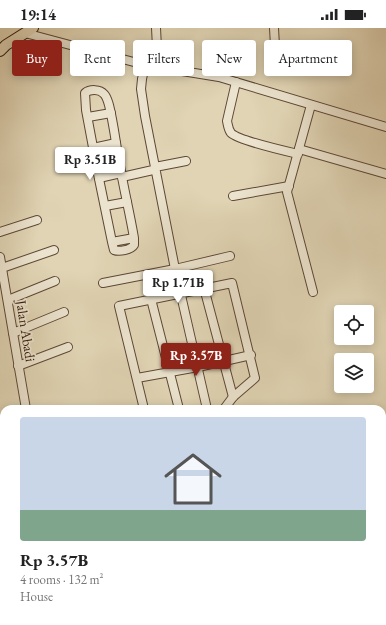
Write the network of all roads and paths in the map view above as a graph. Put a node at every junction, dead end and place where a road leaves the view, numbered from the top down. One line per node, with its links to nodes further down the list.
1 (156, 28): 4 (street)
2 (274, 28): 5 (street)
3 (29, 30): 6 (main road); 7 (street)
4 (157, 40)
5 (275, 40)
6 (2, 45)
7 (133, 61)
8 (194, 73): 10 (street)
9 (143, 76): 19 (street)
10 (236, 82): 11 (street); 17 (street)
11 (311, 105): 14 (street); 17 (street)
12 (111, 113): 13 (street); 13 (street); 15 (street)
13 (88, 117): 16 (street)
14 (386, 127)
15 (116, 143): 16 (street); 21 (street)
16 (93, 148): 22 (street)
17 (299, 152): 20 (street); 23 (street)
18 (186, 161): 19 (street)
19 (155, 167): 21 (street); 33 (street)
20 (386, 174)
21 (122, 176): 22 (street); 25 (street)
22 (100, 181): 26 (street)
23 (289, 186): 24 (street); 37 (street)
24 (233, 196)
25 (127, 202): 26 (street); 26 (street)
26 (105, 206)
27 (37, 220): 28 (street)
28 (0, 232)
29 (54, 250): 32 (street)
30 (230, 256): 33 (street)
31 (0, 257): 32 (street, Jalan Abadi)
32 (2, 268): 40 (street, Jalan Abadi)
33 (174, 269): 35 (street); 38 (street)
34 (55, 281): 40 (street)
35 (103, 284)
36 (204, 288): 38 (street); 44 (street); 45 (street)
37 (313, 292)
38 (180, 293): 39 (street); 47 (street)
39 (151, 299): 48 (street); 49 (street)
40 (8, 300): 42 (street, Jalan Abadi)
41 (64, 312): 42 (street)
42 (13, 333): 46 (street, Jalan Abadi)
43 (68, 347): 46 (street)
44 (250, 356): 45 (street); 50 (street)
45 (223, 361): 47 (street); 50 (street)
46 (18, 366): 51 (street, Jalan Abadi)
47 (198, 367): 48 (street); 54 (street)
48 (169, 372): 49 (street); 53 (street)
49 (137, 378): 52 (street)
50 (233, 397): 55 (street)
51 (25, 405)
52 (143, 405)
53 (178, 405)
54 (207, 405)
55 (227, 405)

